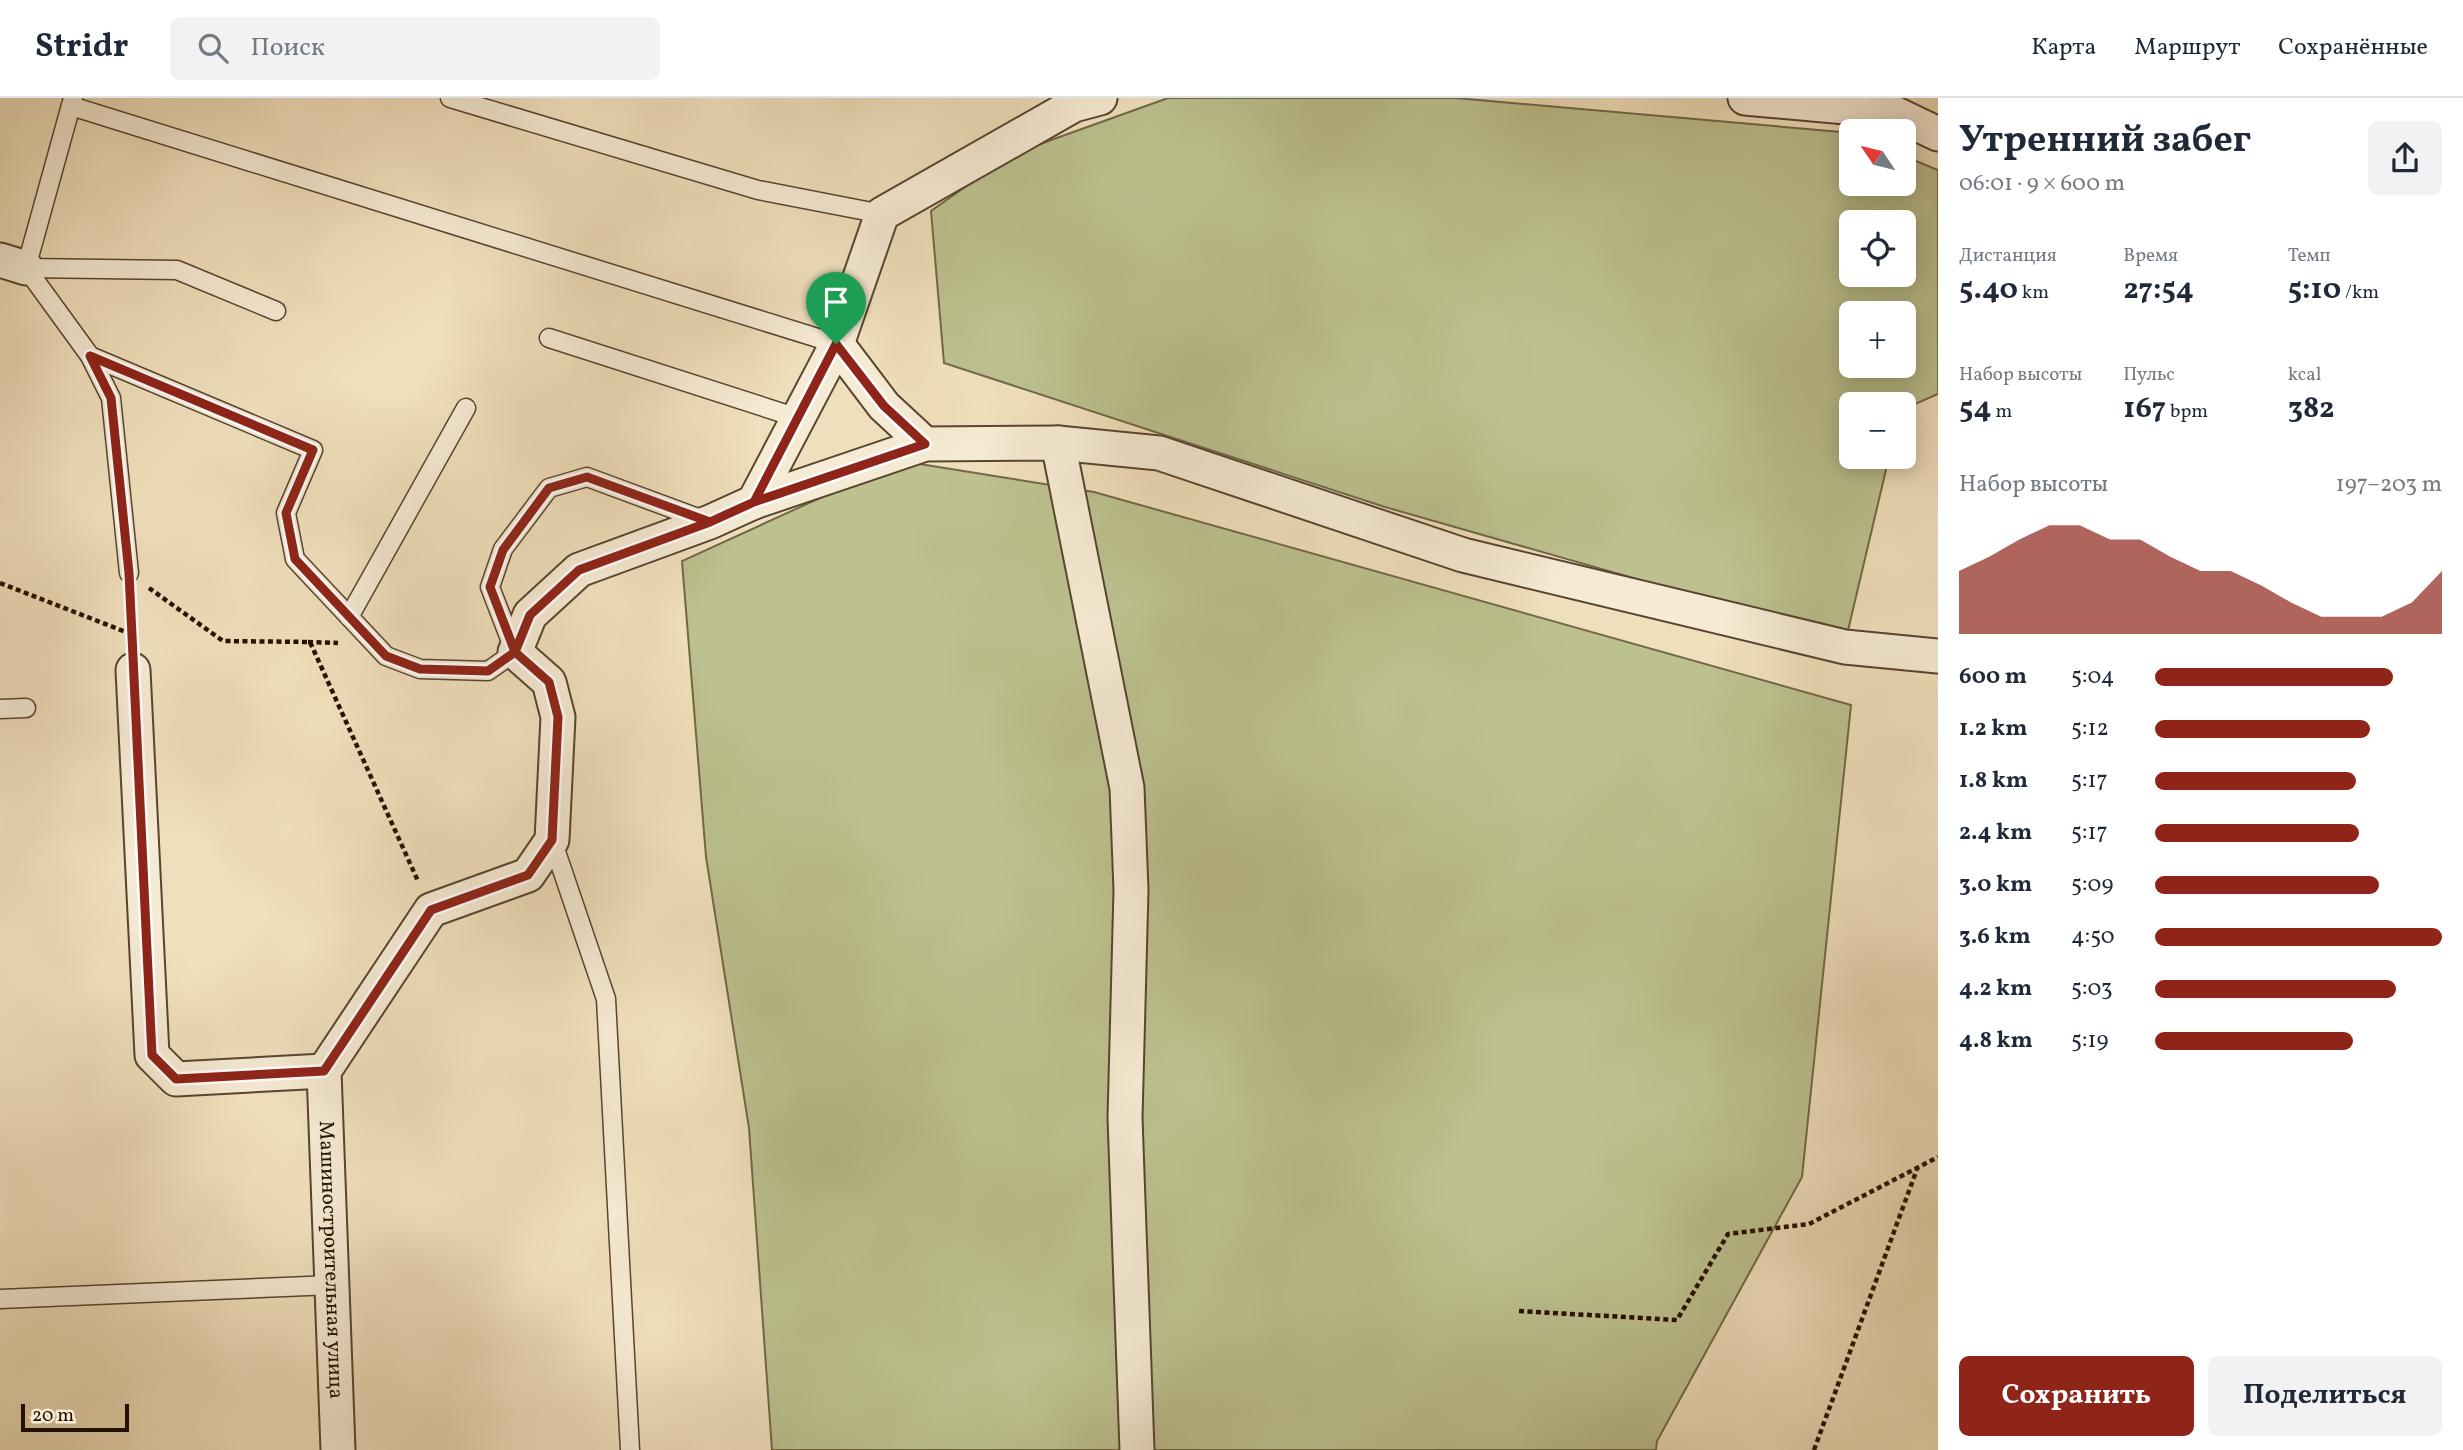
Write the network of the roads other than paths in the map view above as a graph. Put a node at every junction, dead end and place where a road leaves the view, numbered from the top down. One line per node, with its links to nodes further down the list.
1 (450, 98): 7 (lane)
2 (1100, 98): 7 (street)
3 (1745, 98): 5 (street)
4 (72, 102): 8 (lane); 11 (lane)
5 (1891, 105): 6 (street)
6 (1938, 134)
7 (882, 214): 11 (street)
8 (13, 264): 9 (lane); 12 (lane)
9 (276, 311)
10 (549, 338): 14 (lane)
11 (836, 344): 14 (street); 16 (street)
12 (90, 356): 19 (lane); 20 (lane)
13 (466, 408): 20 (lane)
14 (798, 418): 17 (street)
15 (1058, 443): 16 (street); 22 (street); 32 (street)
16 (925, 444): 17 (street)
17 (754, 502): 18 (street)
18 (710, 522): 21 (street); 21 (lane)
19 (129, 573)
20 (349, 617): 21 (lane)
21 (515, 652): 26 (street)
22 (1938, 656)
23 (133, 670): 27 (street)
24 (26, 708): 25 (lane)
25 (0, 709)
26 (552, 840): 27 (street); 31 (lane)
27 (324, 1071): 28 (street, Машиностроительная улица)
28 (332, 1285): 29 (lane); 30 (street, Машиностроительная улица)
29 (0, 1299)
30 (338, 1450)
31 (631, 1450)
32 (1137, 1450)

